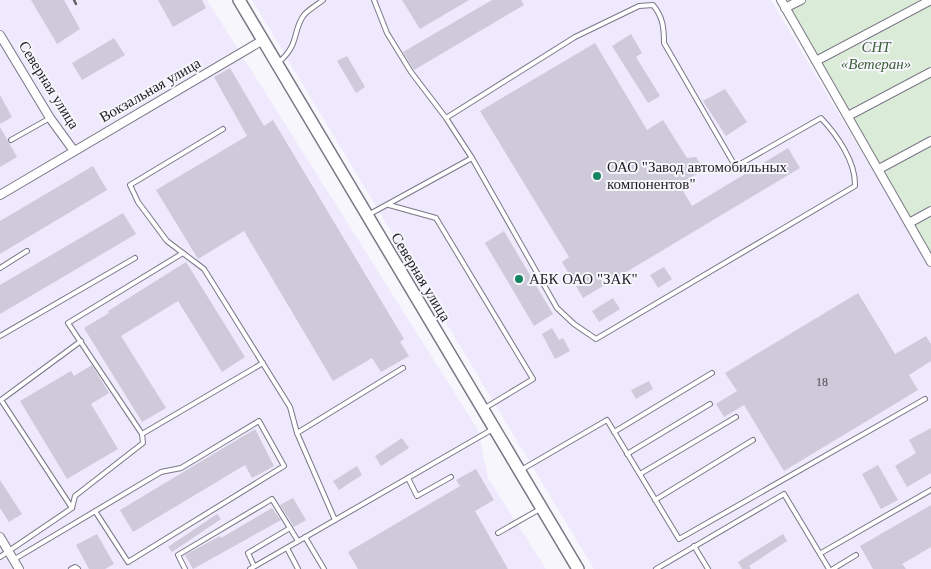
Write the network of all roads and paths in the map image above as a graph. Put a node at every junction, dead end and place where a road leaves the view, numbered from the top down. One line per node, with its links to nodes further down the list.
1 (239, 0): 9 (main road, Северная улица)
2 (323, 0): 11 (lane)
3 (374, 0): 15 (lane)
4 (781, 0): 7 (street)
5 (801, 0): 7 (street)
6 (931, 0): 10 (street)
7 (785, 8): 10 (street)
8 (0, 35): 14 (street, Северная улица)
9 (263, 40): 11 (main road, Северная улица); 19 (street, Вокзальная улица)
10 (816, 61): 13 (street)
11 (278, 64): 25 (main road, Северная улица)
12 (931, 72): 13 (street)
13 (848, 116): 21 (street)
14 (50, 118): 17 (lane); 19 (street, Северная улица)
15 (446, 118): 20 (lane); 20 (lane)
16 (223, 129): 28 (lane)
17 (10, 140)
18 (931, 141): 21 (street)
19 (74, 151): 22 (street, Вокзальная улица)
20 (472, 158): 23 (lane)
21 (879, 169): 26 (street)
22 (0, 195)
23 (389, 205): 25 (lane); 39 (lane)
24 (931, 211): 26 (street)
25 (367, 216): 39 (main road, Северная улица)
26 (909, 223): 30 (street)
27 (28, 251): 31 (lane)
28 (183, 253): 33 (lane); 34 (lane)
29 (135, 258): 32 (lane)
30 (931, 262)
31 (0, 268)
32 (0, 336)
33 (81, 342): 44 (lane); 53 (lane)
34 (263, 363): 43 (lane); 44 (lane)
35 (403, 368): 43 (lane)
36 (712, 373): 42 (lane)
37 (925, 399): 52 (lane)
38 (710, 404): 46 (lane)
39 (483, 409): 41 (main road, Северная улица)
40 (736, 417): 48 (lane)
41 (494, 428): 47 (main road, Северная улица); 50 (lane)
42 (614, 432): 46 (lane); 47 (lane)
43 (297, 433): 56 (lane)
44 (142, 434): 53 (lane)
45 (753, 440): 52 (lane)
46 (627, 454): 48 (lane)
47 (519, 471): 54 (main road, Северная улица)
48 (640, 474): 52 (lane)
49 (451, 477): 50 (lane)
50 (408, 478): 56 (lane)
51 (931, 490): 65 (lane)
52 (655, 500)
53 (72, 508): 64 (lane)
54 (542, 508): 58 (lane); 77 (main road, Северная улица)
55 (95, 511): 55 (lane); 68 (lane)
56 (335, 520): 60 (lane)
57 (290, 528): 61 (lane); 69 (lane); 73 (lane)
58 (498, 534)
59 (0, 537): 64 (street)
60 (305, 537): 61 (lane); 76 (lane)
61 (298, 541): 63 (lane)
62 (694, 546): 65 (lane); 78 (lane); 79 (lane)
63 (287, 548): 69 (lane); 75 (lane)
64 (8, 552): 67 (lane); 68 (street)
65 (821, 553): 80 (lane)
66 (856, 555): 81 (lane)
67 (0, 556)
68 (13, 560): 70 (street)
69 (254, 566): 74 (lane)
70 (19, 569)
71 (71, 569): 72 (lane)
72 (78, 569)
73 (186, 569)
74 (250, 569)
75 (298, 569)
76 (324, 569)
77 (578, 569)
78 (656, 569)
79 (708, 569)
80 (829, 569)
81 (833, 569)

